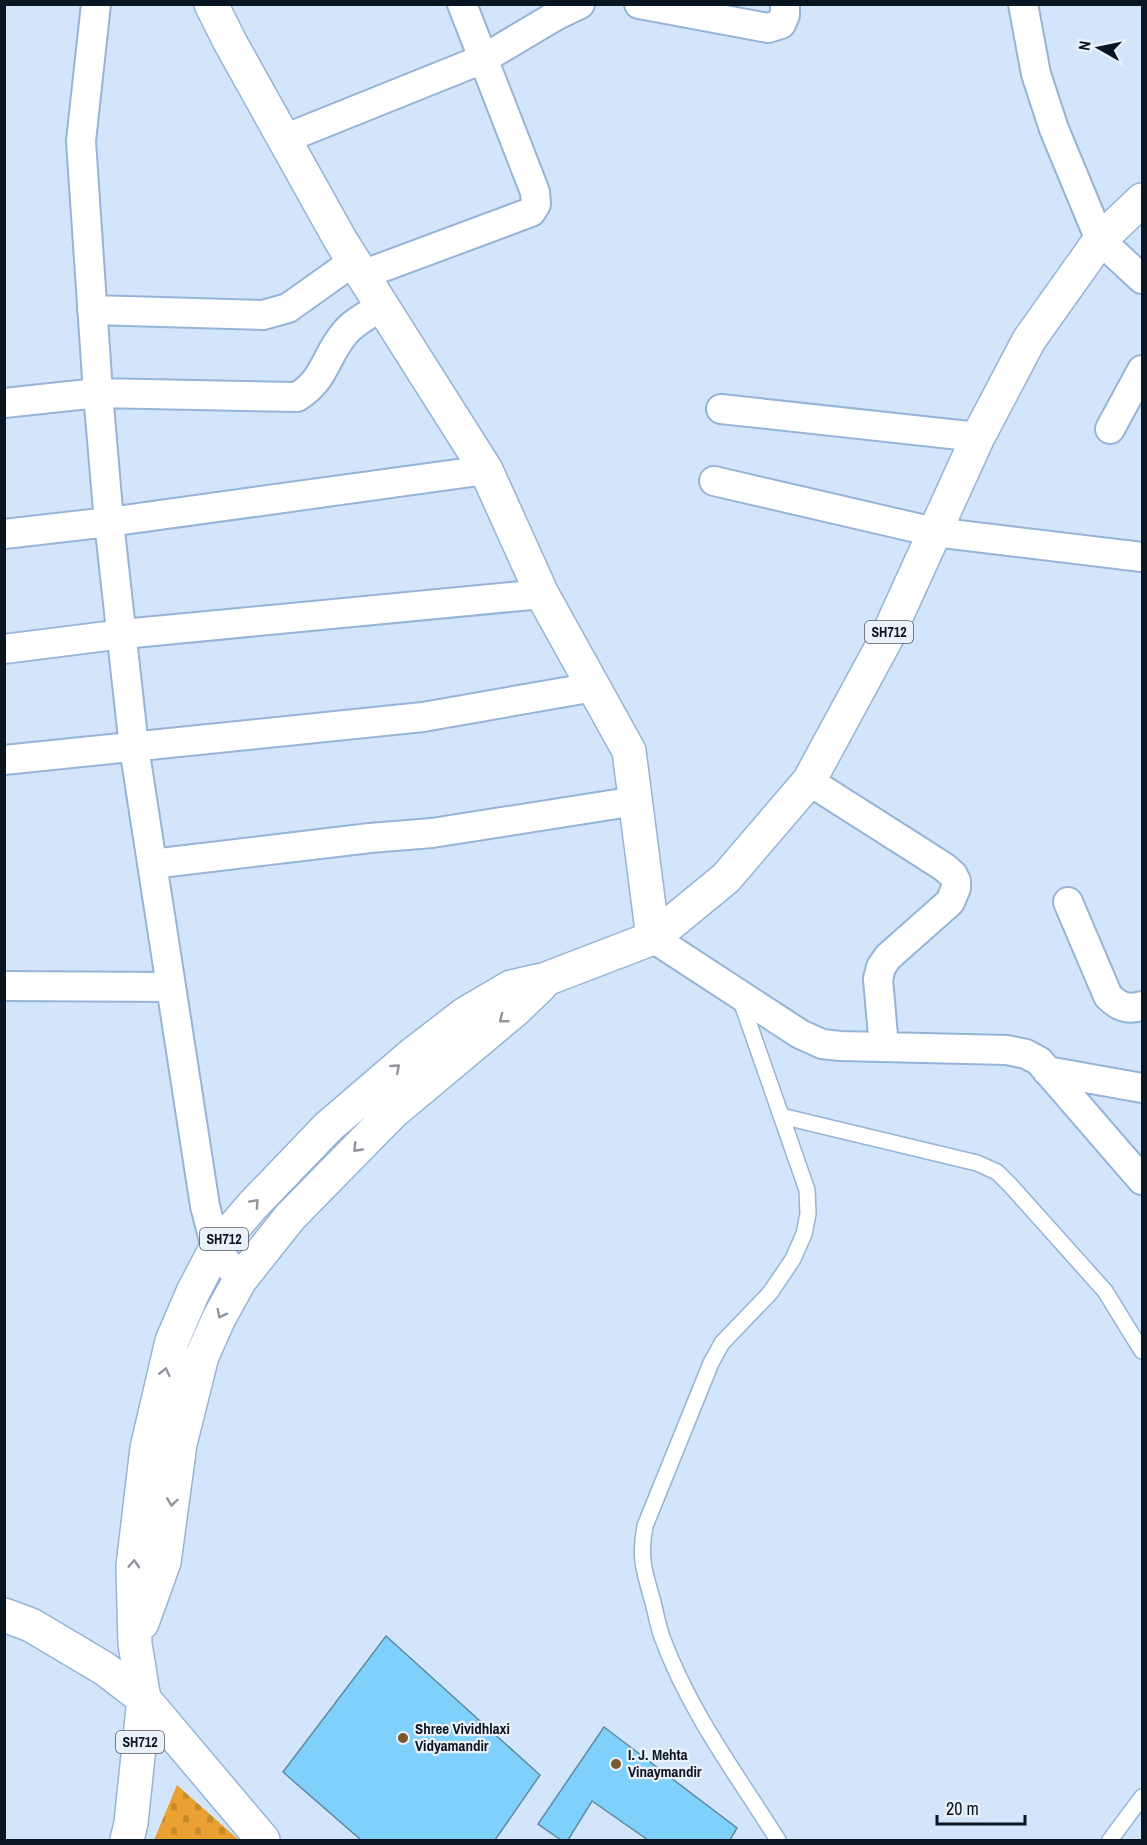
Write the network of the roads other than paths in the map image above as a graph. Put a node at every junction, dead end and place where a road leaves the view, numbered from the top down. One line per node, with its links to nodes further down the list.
1 (96, 4): 15 (street)
2 (462, 4): 8 (street)
3 (580, 4): 8 (street)
4 (639, 4): 5 (street)
5 (784, 4)
6 (1023, 4): 11 (street)
7 (212, 5): 9 (main road)
8 (483, 59): 9 (street); 12 (street)
9 (284, 139): 12 (main road)
10 (1143, 200): 11 (main road, SH712)
11 (1100, 240): 13 (street); 21 (main road, SH712)
12 (358, 268): 14 (main road); 15 (street)
13 (1143, 279)
14 (382, 306): 17 (street); 22 (main road)
15 (92, 310): 17 (street)
16 (1143, 370): 20 (street)
17 (98, 393): 18 (street); 24 (street)
18 (4, 404)
19 (721, 409): 21 (street)
20 (1110, 429)
21 (978, 437): 25 (main road, SH712)
22 (486, 470): 24 (street); 28 (main road)
23 (714, 481): 25 (street)
24 (109, 522): 26 (street); 29 (street)
25 (934, 532): 27 (street); 34 (main road, SH712)
26 (4, 534)
27 (1143, 557)
28 (542, 594): 29 (street); 31 (main road)
29 (123, 634): 30 (street); 32 (street)
30 (4, 649)
31 (594, 687): 32 (street); 35 (main road)
32 (134, 747): 33 (street); 36 (street)
33 (4, 760)
34 (809, 782): 38 (main road, SH712); 44 (street)
35 (636, 801): 36 (street); 38 (main road)
36 (152, 864): 41 (street)
37 (1068, 902): 43 (street)
38 (653, 938): 39 (main road, SH712); 42 (street)
39 (546, 979): 49 (main road, SH712, one-way to 39); 50 (main road, SH712, one-way to 50)
40 (4, 986): 41 (street)
41 (171, 987): 49 (street)
42 (738, 993): 44 (street); 47 (lane)
43 (1143, 1006)
44 (884, 1047): 45 (street)
45 (1047, 1071): 46 (street); 48 (street)
46 (1143, 1088)
47 (781, 1116): 51 (lane); 58 (lane)
48 (1143, 1180)
49 (216, 1248): 50 (street); 53 (main road, SH712, one-way to 49)
50 (240, 1280): 53 (main road, SH712, one-way to 53)
51 (1143, 1351)
52 (4, 1615): 54 (main road)
53 (135, 1644): 54 (main road, SH712)
54 (144, 1699): 56 (main road, SH712); 57 (main road)
55 (1143, 1797): 59 (lane)
56 (128, 1840)
57 (263, 1840)
58 (778, 1840)
59 (1110, 1840)

